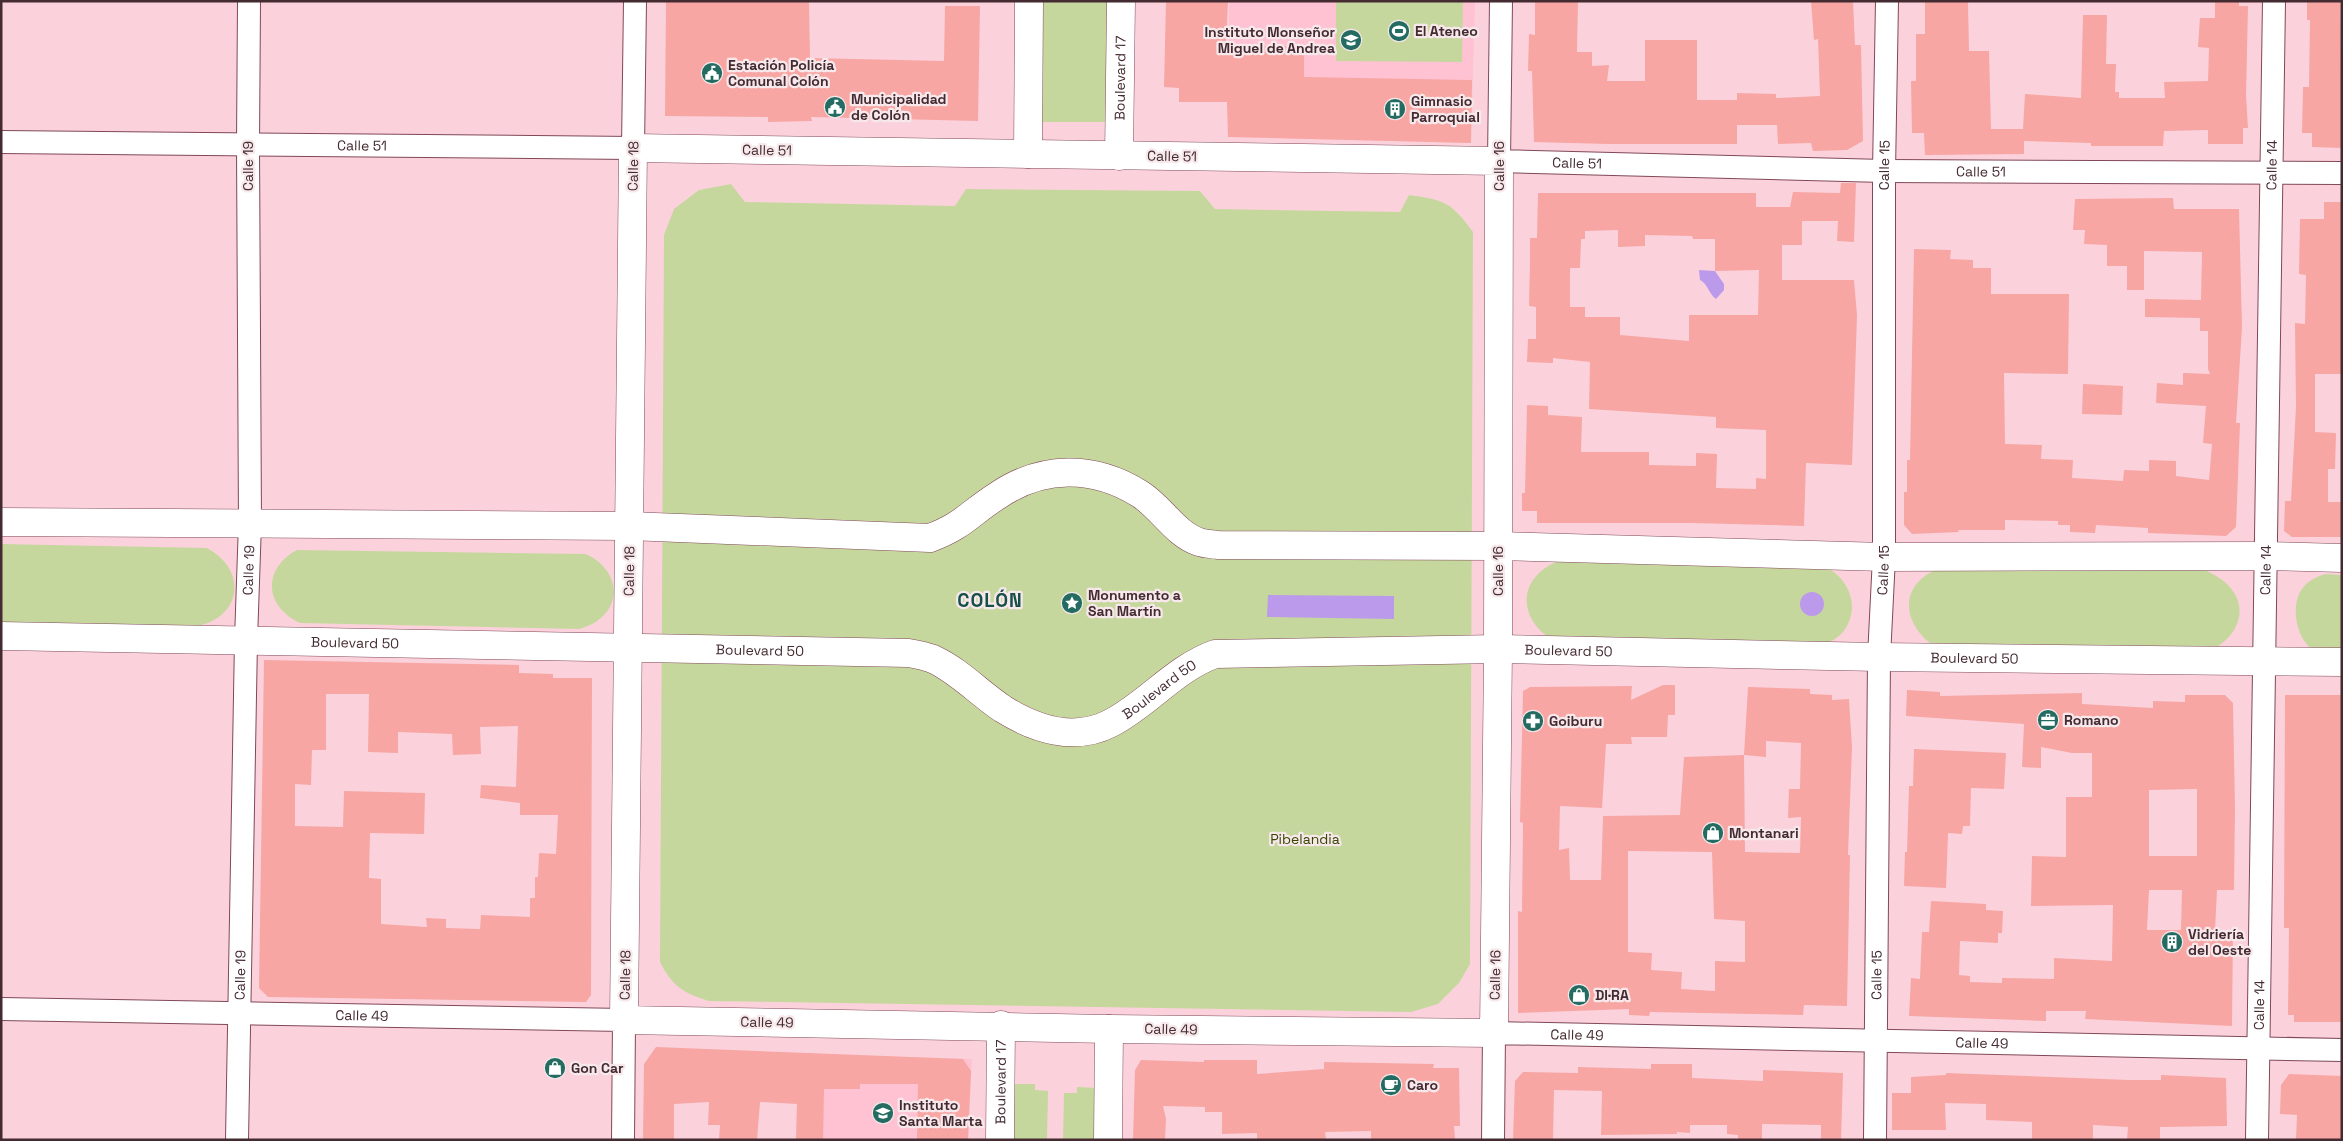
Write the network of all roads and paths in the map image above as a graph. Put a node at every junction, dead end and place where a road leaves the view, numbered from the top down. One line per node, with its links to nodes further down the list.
1 (250, 1): 9 (street, Calle 19)
2 (635, 1): 10 (street, Calle 18)
3 (1029, 1): 11 (main road)
4 (1121, 1): 12 (main road, Boulevard 17)
5 (1501, 1): 13 (street, Calle 16)
6 (1888, 1): 14 (street, Calle 15)
7 (2274, 1): 15 (street, Calle 14)
8 (1, 142): 9 (street, Calle 51)
9 (248, 145): 10 (street, Calle 51); 18 (street, Calle 19)
10 (633, 148): 11 (main road, Calle 51); 19 (main road, Calle 18)
11 (1028, 154): 12 (main road, Calle 51)
12 (1119, 156): 13 (main road, Calle 51)
13 (1499, 161): 14 (street, Calle 51); 20 (main road, Calle 16)
14 (1884, 171): 15 (street, Calle 51); 22 (street, Calle 15)
15 (2272, 172): 16 (street, Calle 51); 21 (street, Calle 14)
16 (2342, 173)
17 (1, 522): 18 (main road)
18 (250, 523): 19 (main road); 25 (street, Calle 19)
19 (629, 526): 20 (main road); 26 (main road, Calle 18)
20 (1498, 546): 22 (main road); 27 (main road, Calle 16)
21 (2266, 556): 22 (main road); 23 (main road); 29 (street, Calle 14)
22 (1884, 557): 28 (street, Calle 15)
23 (2342, 558)
24 (1, 636): 25 (main road, Boulevard 50)
25 (246, 640): 26 (main road, Boulevard 50); 32 (street, Calle 19)
26 (628, 646): 27 (main road, Boulevard 50); 33 (main road, Calle 18)
27 (1498, 649): 28 (main road, Boulevard 50); 36 (main road, Calle 16)
28 (1879, 657): 29 (main road, Boulevard 50); 37 (street, Calle 15)
29 (2264, 661): 30 (main road, Boulevard 50); 38 (street, Calle 14)
30 (2342, 662)
31 (1, 1009): 32 (street, Calle 49)
32 (240, 1014): 33 (street, Calle 49); 40 (street, Calle 19)
33 (624, 1020): 34 (main road, Calle 49); 41 (street, Calle 18)
34 (1001, 1026): 35 (main road, Calle 49); 42 (main road, Boulevard 17)
35 (1109, 1029): 36 (main road, Calle 49); 43 (main road)
36 (1494, 1033): 37 (street, Calle 49); 44 (street, Calle 16)
37 (1877, 1040): 38 (street, Calle 49); 45 (street, Calle 15)
38 (2259, 1048): 39 (street, Calle 49); 46 (street, Calle 14)
39 (2342, 1050)
40 (237, 1140)
41 (623, 1140)
42 (1000, 1140)
43 (1108, 1140)
44 (1493, 1140)
45 (1875, 1140)
46 (2257, 1140)

